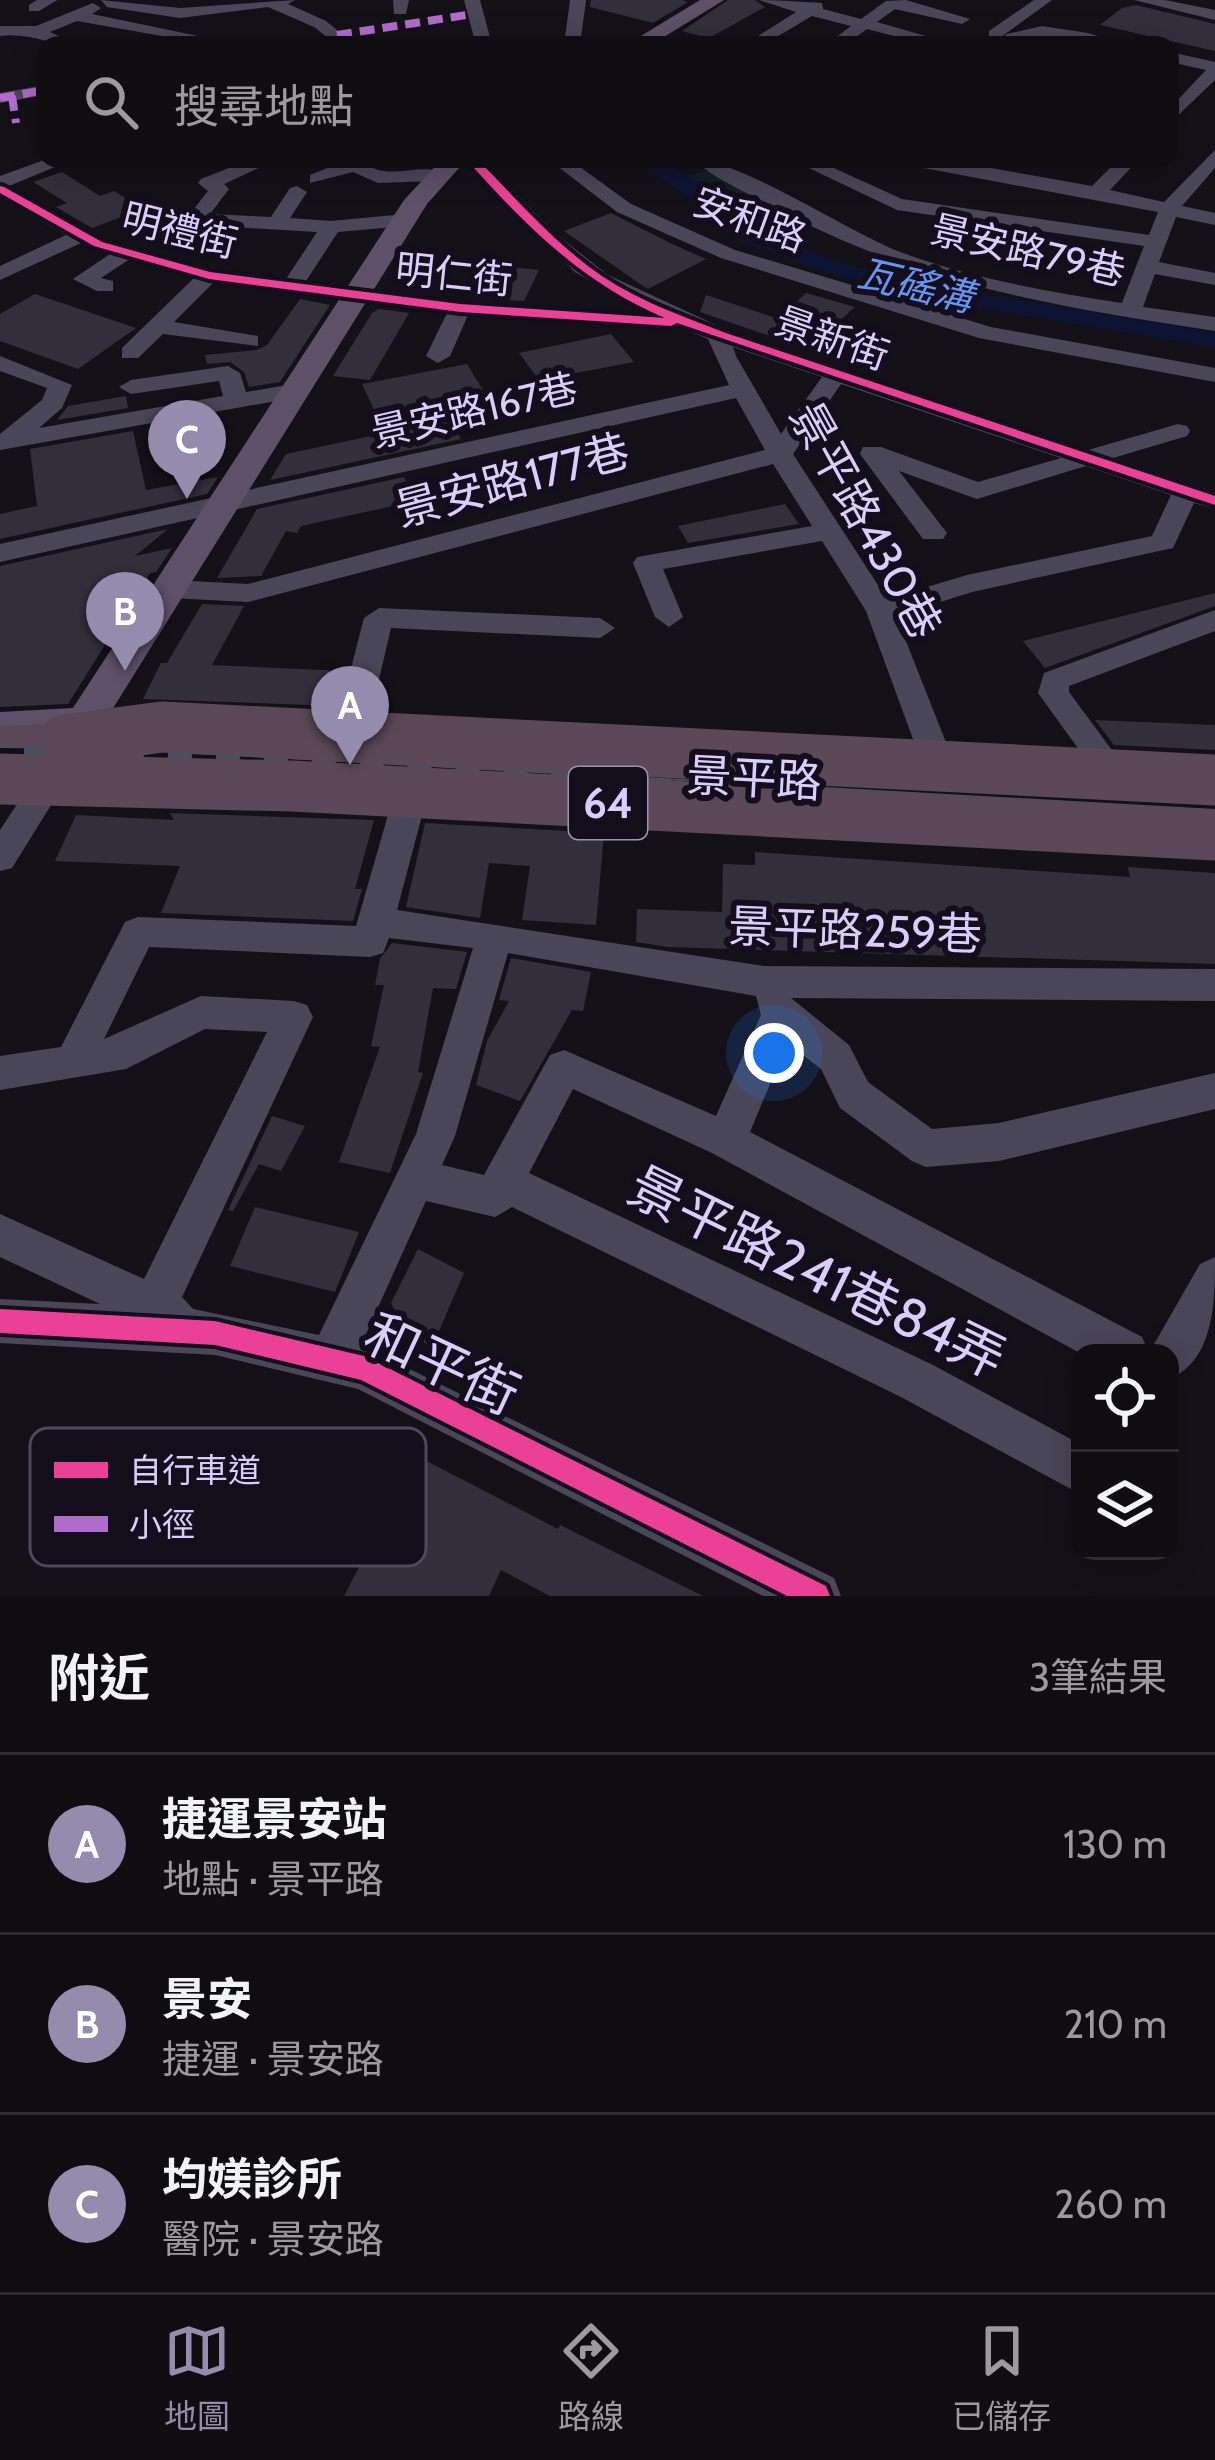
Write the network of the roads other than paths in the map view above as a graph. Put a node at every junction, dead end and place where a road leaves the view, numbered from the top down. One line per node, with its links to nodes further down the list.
1 (263, 0): 11 (street)
2 (287, 0): 11 (street)
3 (472, 0): 25 (street)
4 (578, 0): 26 (street)
5 (714, 0): 27 (main road)
6 (767, 0): 15 (street)
7 (827, 0): 15 (street)
8 (1009, 0): 13 (street)
9 (1142, 0): 16 (street)
10 (109, 1): 14 (street); 17 (street)
11 (275, 1): 14 (street); 24 (street)
12 (895, 2): 18 (street); 19 (street)
13 (1040, 3): 31 (street)
14 (232, 10): 21 (street)
15 (810, 11): 19 (street); 28 (street)
16 (1215, 15)
17 (76, 16): 21 (street); 22 (street)
18 (962, 20)
19 (861, 24): 29 (street); 30 (street)
20 (0, 31): 34 (street)
21 (206, 32): 23 (street)
22 (42, 36)
23 (191, 36)
24 (335, 36)
25 (482, 36)
26 (573, 36)
27 (652, 36)
28 (767, 36)
29 (846, 36)
30 (911, 36)
31 (992, 36)
32 (1011, 36): 33 (street)
33 (1080, 36)
34 (35, 40)
35 (1179, 58): 36 (street)
36 (1215, 68): 42 (street)
37 (24, 75): 38 (street)
38 (0, 79)
39 (36, 92): 41 (street)
40 (1215, 95): 43 (street)
41 (0, 98)
42 (1179, 104)
43 (1179, 105)
44 (1215, 156): 63 (street)
45 (43, 168): 59 (street)
46 (246, 168): 66 (street)
47 (337, 168): 58 (street)
48 (360, 168): 49 (street)
49 (439, 168)
50 (445, 168): 65 (main road)
51 (480, 168): 80 (street, 景新街)
52 (569, 168): 89 (street, 安和路)
53 (732, 168): 61 (street, 景安路79巷)
54 (802, 168): 61 (street)
55 (880, 168): 61 (street)
56 (994, 168): 62 (street)
57 (1121, 168): 62 (street)
58 (317, 179)
59 (0, 186): 68 (street, 明禮街)
60 (297, 192): 66 (street)
61 (811, 192): 69 (street); 79 (street, 景安路79巷)
62 (1096, 193): 63 (street)
63 (1168, 208): 64 (street); 69 (street)
64 (1215, 219)
65 (404, 220): 67 (street); 77 (main road)
66 (275, 226): 67 (street)
67 (332, 227): 76 (street)
68 (80, 236): 70 (street, 明禮街); 72 (street)
69 (1156, 242): 71 (street)
70 (126, 254): 73 (street, 明禮街); 75 (street)
71 (1147, 266): 74 (street); 79 (street)
72 (0, 274)
73 (209, 275): 76 (street, 明禮街); 82 (street)
74 (1215, 279)
75 (105, 286)
76 (291, 287): 77 (street, 明禮街)
77 (357, 297): 78 (street, 明仁街); 92 (main road)
78 (460, 308): 80 (street, 明仁街); 86 (street)
79 (1130, 311): 81 (street, 景安路79巷)
80 (689, 323): 83 (street, 景新街)
81 (1215, 324)
82 (158, 326): 84 (street); 85 (street)
83 (719, 335): 88 (street, 景新街); 91 (street, 景平路430巷)
84 (250, 341)
85 (130, 353)
86 (438, 356)
87 (0, 363): 95 (street)
88 (836, 374): 96 (street); 97 (street, 景新街)
89 (1215, 375)
90 (131, 387): 93 (street)
91 (744, 389): 96 (street, 景平路430巷); 100 (street, 景安路167巷)
92 (293, 391): 93 (street); 100 (main road)
93 (236, 400): 95 (street)
94 (1178, 430): 97 (street)
95 (5, 441)
96 (780, 454): 101 (street, 景平路430巷); 104 (street, 景安路177巷)
97 (1084, 459): 98 (street, 景新街); 102 (street)
98 (1186, 492): 99 (street, 景新街); 105 (street)
99 (1215, 502)
100 (221, 506): 103 (street, 景安路167巷); 104 (main road)
101 (830, 531): 105 (street, 景平路430巷); 106 (street)
102 (934, 533)
103 (0, 554)
104 (170, 589): 111 (main road)
105 (880, 611): 113 (street, 景平路430巷)
106 (669, 617)
107 (1212, 621): 114 (street)
108 (600, 628): 109 (street)
109 (353, 722): 111 (main road, 景平路); 113 (main road, 景平路)
110 (0, 726): 111 (main road, 景平路)
111 (74, 731): 112 (highway, 64); 116 (highway, bridge); 117 (main road); 118 (highway, 64, bridge); 120 (main road, 景平路)
112 (0, 742)
113 (933, 750): 114 (main road, 景平路)
114 (1104, 761): 115 (main road, 景平路)
115 (1215, 766)
116 (1215, 780)
117 (15, 786): 119 (main road, 景平路); 121 (highway, 64, bridge); 123 (street)
118 (1215, 802)
119 (407, 808): 122 (main road, 景平路); 124 (street)
120 (1215, 819)
121 (1215, 836)
122 (1215, 856)
123 (0, 858)
124 (374, 932): 125 (street, 景平路259巷); 128 (street, 景平路259巷)
125 (495, 936): 127 (street, 景平路259巷); 132 (street)
126 (1215, 985): 127 (street, 景平路259巷)
127 (772, 999): 130 (street); 131 (street)
128 (73, 1063): 129 (street); 136 (street)
129 (0, 1073)
130 (1215, 1091)
131 (726, 1140): 133 (street); 139 (street)
132 (416, 1179): 133 (street); 141 (street)
133 (502, 1181): 142 (street, 景平路241巷84弄)
134 (0, 1235): 136 (street)
135 (1215, 1279): 140 (street)
136 (154, 1307): 138 (street)
137 (0, 1321): 138 (street, 和平街)
138 (215, 1333): 141 (street, 和平街)
139 (1109, 1344)
140 (1177, 1344)
141 (331, 1360): 143 (street, 和平街)
142 (1071, 1465)
143 (816, 1596)

